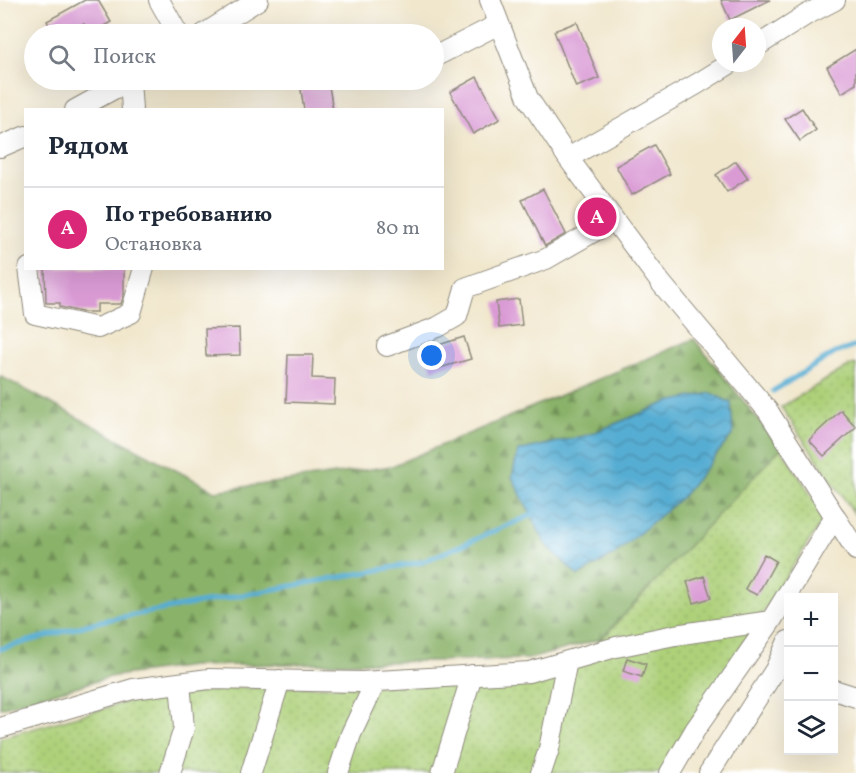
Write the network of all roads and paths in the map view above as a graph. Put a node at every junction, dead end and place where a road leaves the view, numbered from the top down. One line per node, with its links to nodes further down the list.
1 (159, 0): 6 (street)
2 (258, 0): 7 (street)
3 (490, 0): 8 (street)
4 (835, 0): 5 (street)
5 (802, 8): 9 (street)
6 (172, 24)
7 (220, 24)
8 (499, 24): 10 (street); 18 (street)
9 (766, 38)
10 (444, 52)
11 (716, 72): 18 (street)
12 (112, 90): 14 (street)
13 (131, 90): 15 (street)
14 (79, 108)
15 (132, 108)
16 (24, 137): 17 (street)
17 (0, 147)
18 (568, 158): 19 (street)
19 (614, 220): 22 (street); 23 (street)
20 (29, 270): 21 (street)
21 (143, 270)
22 (387, 346)
23 (835, 516): 24 (street); 25 (street)
24 (856, 550)
25 (794, 593)
26 (784, 605): 27 (street)
27 (771, 621): 29 (street); 43 (street)
28 (788, 647): 30 (street)
29 (567, 661): 31 (street); 42 (street)
30 (782, 672): 44 (street)
31 (472, 675): 33 (street); 41 (street)
32 (280, 680): 33 (street); 34 (street); 39 (street)
33 (376, 681): 40 (street)
34 (180, 683): 37 (street); 38 (street)
35 (838, 691): 36 (street)
36 (856, 698)
37 (0, 728)
38 (170, 773)
39 (252, 773)
40 (338, 773)
41 (442, 773)
42 (541, 773)
43 (670, 773)
44 (709, 773)

